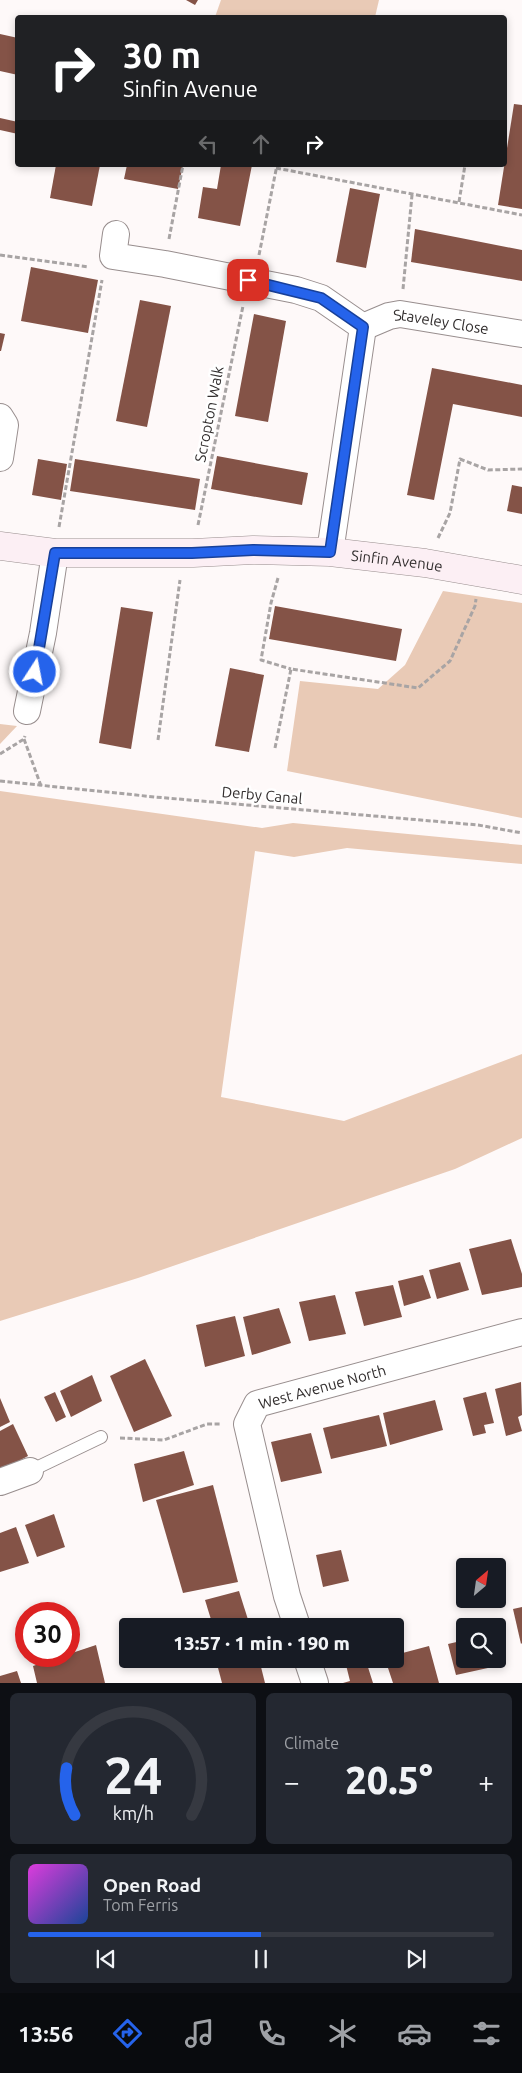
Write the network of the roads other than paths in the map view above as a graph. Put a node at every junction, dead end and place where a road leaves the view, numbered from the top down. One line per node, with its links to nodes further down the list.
1 (111, 253): 2 (street)
2 (363, 327): 3 (street, Staveley Close); 7 (street)
3 (522, 334)
4 (0, 418): 5 (street)
5 (0, 458)
6 (0, 546): 8 (street, Sinfin Avenue)
7 (330, 552): 8 (street, Sinfin Avenue); 9 (street, Sinfin Avenue)
8 (55, 553): 10 (street)
9 (522, 580)
10 (27, 711)
11 (522, 1332): 15 (street, West Avenue North)
12 (101, 1437): 13 (lane)
13 (30, 1471): 14 (street)
14 (0, 1482)
15 (294, 1618)
16 (310, 1668): 17 (street)
17 (315, 1683)

